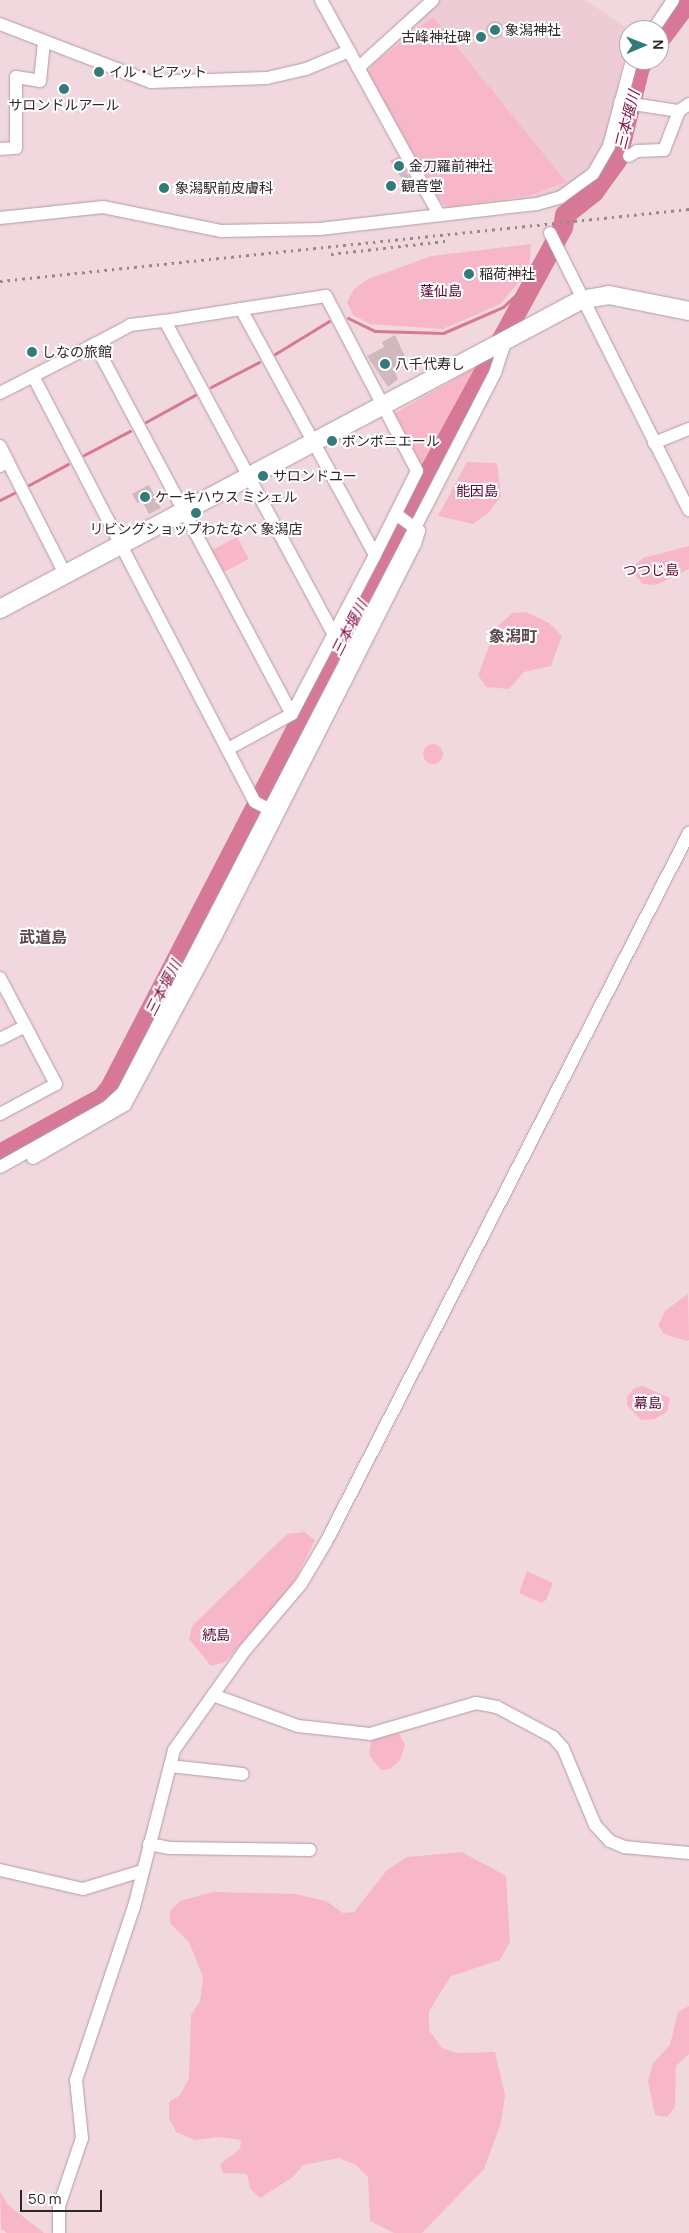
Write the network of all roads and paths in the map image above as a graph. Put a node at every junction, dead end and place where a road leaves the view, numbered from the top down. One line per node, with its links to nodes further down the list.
1 (321, 0): 7 (street)
2 (433, 0): 8 (street)
3 (673, 0): 4 (street)
4 (659, 20)
5 (0, 24): 6 (street)
6 (44, 42): 7 (street); 12 (street)
7 (348, 51): 8 (street)
8 (358, 68): 14 (street)
9 (629, 70): 10 (street)
10 (620, 102): 11 (street); 14 (street)
11 (684, 107): 13 (street)
12 (0, 149)
13 (629, 156)
14 (439, 214): 15 (street)
15 (0, 218)
16 (550, 233): 17 (street)
17 (582, 300): 19 (street); 21 (street); 28 (street)
18 (241, 309): 20 (street); 25 (street); 27 (street)
19 (689, 311)
20 (165, 320): 22 (street); 31 (street)
21 (507, 337): 25 (street); 35 (street)
22 (95, 344): 23 (street); 33 (street)
23 (32, 376): 24 (street); 36 (street)
24 (0, 393)
25 (383, 404): 27 (street); 34 (street)
26 (689, 429): 28 (street)
27 (312, 442): 31 (street); 37 (street)
28 (654, 443): 32 (street)
29 (0, 446): 30 (street)
30 (4, 464): 38 (street)
31 (249, 477): 33 (street); 40 (street)
32 (689, 510)
33 (182, 512): 36 (street); 41 (street)
34 (396, 514): 35 (street); 37 (street)
35 (414, 524): 43 (street); 50 (street)
36 (120, 545): 38 (street); 42 (street)
37 (375, 555): 40 (street)
38 (65, 574): 39 (street)
39 (1, 607)
40 (334, 634): 41 (street)
41 (292, 714): 42 (street)
42 (228, 749): 43 (street)
43 (268, 809): 49 (street)
44 (689, 833): 51 (street)
45 (0, 978): 46 (street)
46 (25, 1026): 47 (street); 48 (street)
47 (0, 1039)
48 (0, 1114)
49 (0, 1167)
50 (0, 1176)
51 (213, 1695): 52 (street); 56 (street)
52 (170, 1766): 53 (street); 54 (street)
53 (243, 1774)
54 (149, 1844): 55 (street); 58 (street)
55 (310, 1850)
56 (689, 1853)
57 (0, 1870): 58 (street)
58 (142, 1871): 59 (street)
59 (59, 2233)

